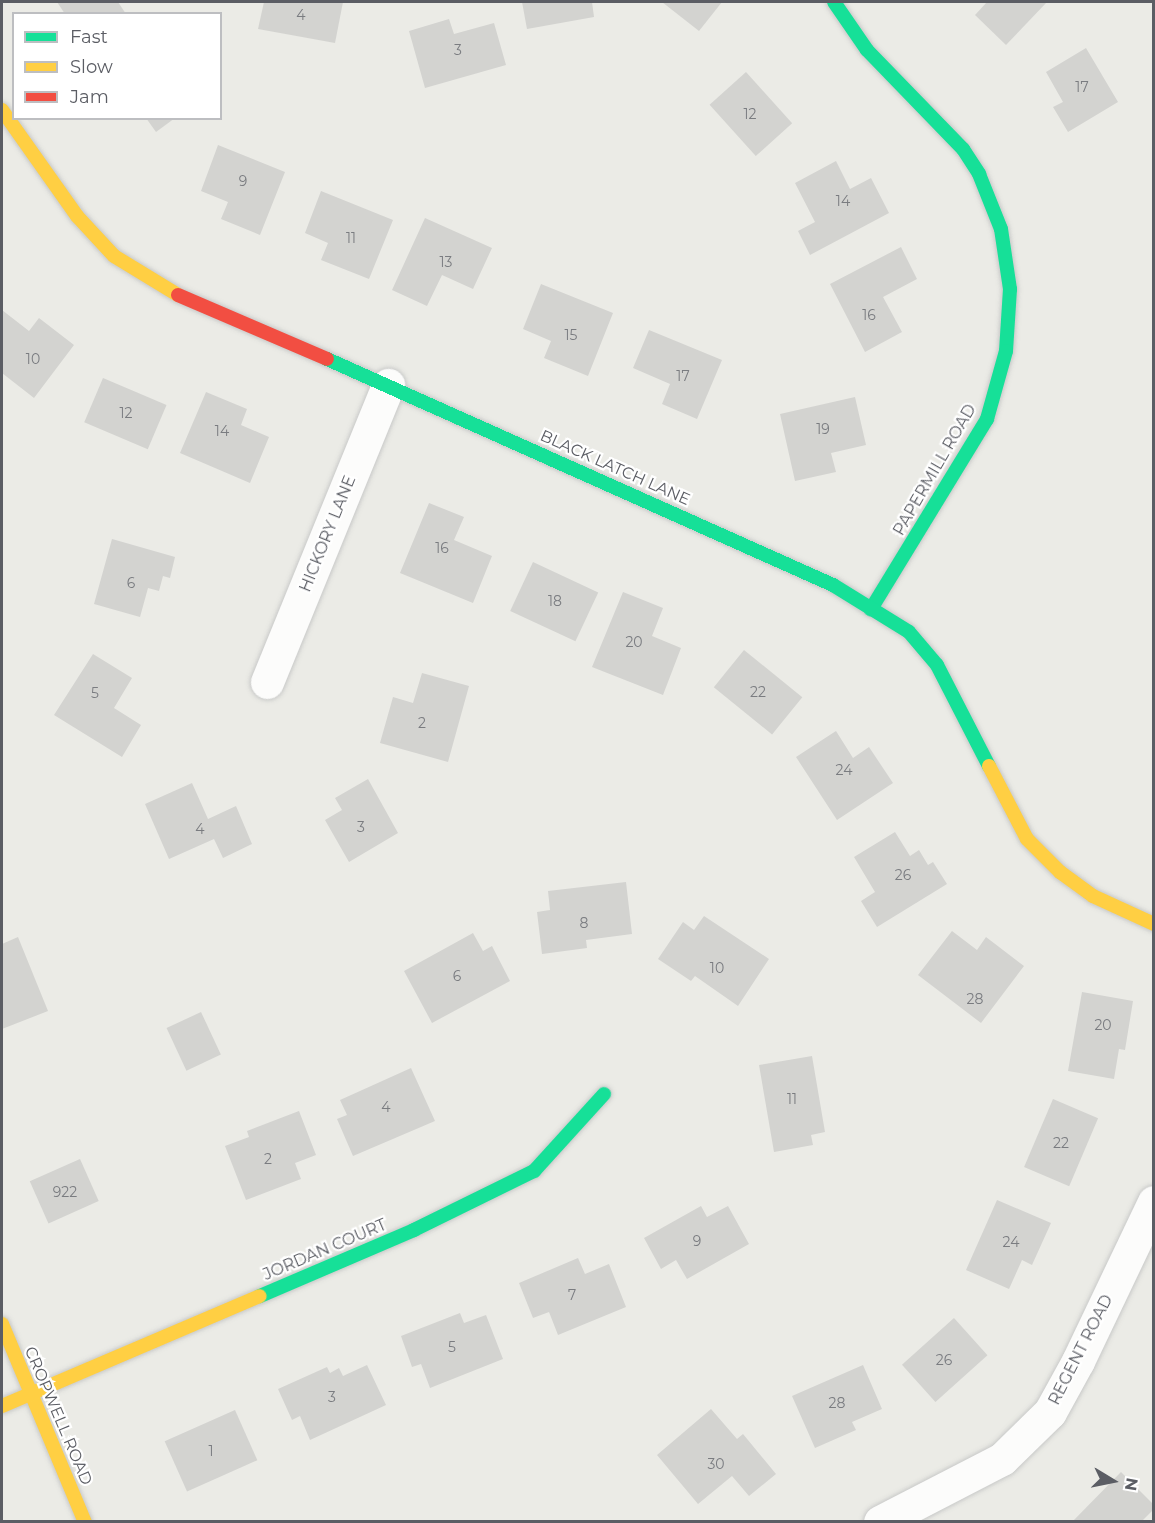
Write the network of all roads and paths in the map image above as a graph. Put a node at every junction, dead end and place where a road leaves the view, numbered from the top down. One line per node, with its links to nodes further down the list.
1 (834, 2): 4 (street, PAPERMILL ROAD)
2 (2, 110): 3 (street, BLACK LATCH LANE)
3 (388, 385): 4 (street, BLACK LATCH LANE); 5 (street, HICKORY LANE)
4 (871, 609): 6 (street, BLACK LATCH LANE)
5 (267, 682)
6 (1154, 924)
7 (604, 1094): 10 (street, JORDAN COURT)
8 (1154, 1202): 13 (street, REGENT ROAD)
9 (2, 1324): 10 (street, CROPWELL ROAD)
10 (31, 1394): 11 (street, JORDAN COURT); 12 (street, CROPWELL ROAD)
11 (2, 1406)
12 (86, 1521)
13 (880, 1521)

